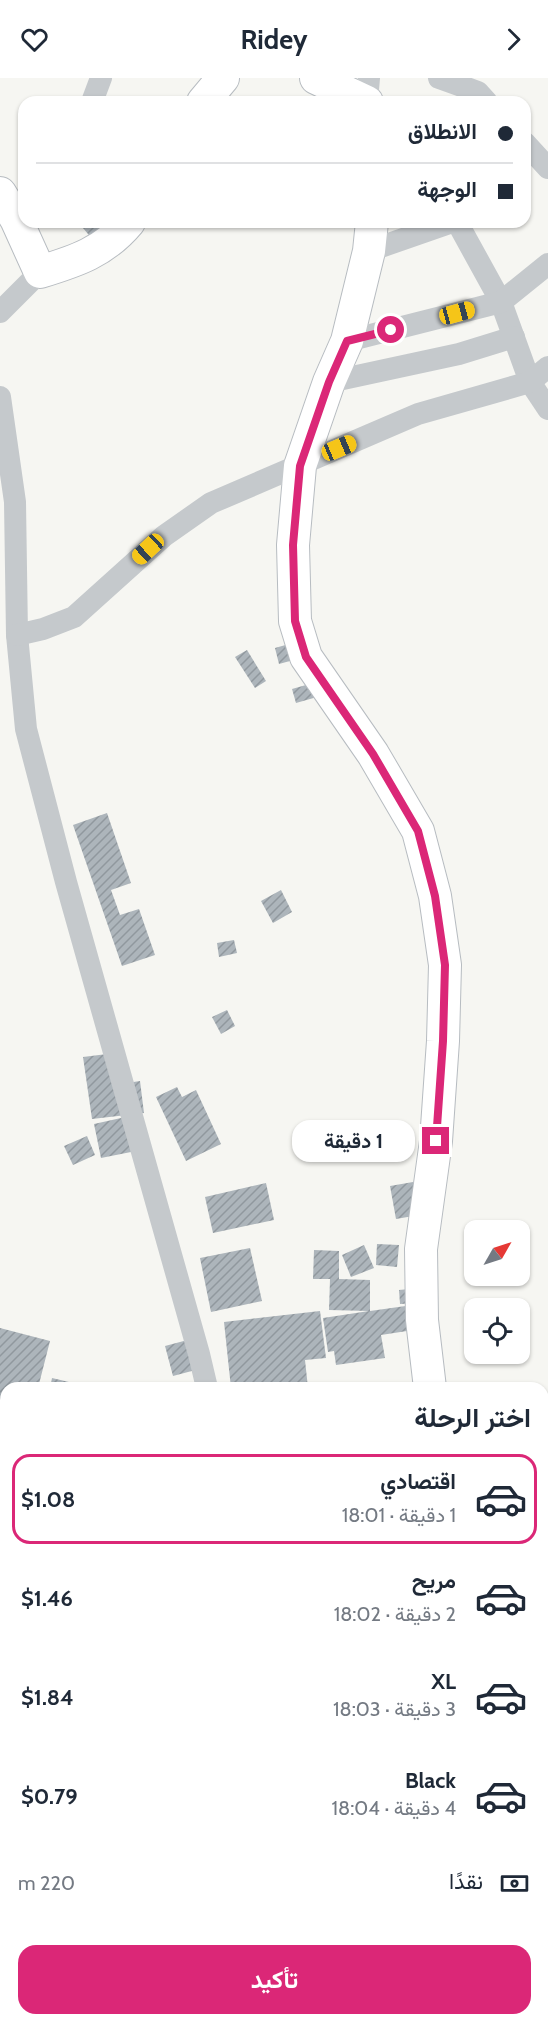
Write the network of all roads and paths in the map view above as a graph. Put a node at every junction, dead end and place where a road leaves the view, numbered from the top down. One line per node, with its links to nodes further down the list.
1 (101, 78): 7 (street)
2 (223, 78): 8 (street)
3 (316, 78): 6 (street)
4 (439, 78): 5 (street)
5 (481, 93)
6 (368, 94)
7 (94, 96)
8 (208, 96)
9 (0, 193): 10 (street)
10 (18, 214)
11 (24, 228): 17 (street)
12 (124, 228): 17 (street)
13 (420, 228): 15 (street)
14 (460, 228): 18 (street)
15 (371, 237): 21 (street)
16 (548, 264): 18 (street)
17 (40, 272): 19 (street)
18 (501, 302): 20 (street); 21 (street)
19 (0, 312)
20 (514, 337): 23 (street); 24 (street)
21 (347, 341): 23 (street)
22 (548, 367): 24 (street)
23 (329, 382): 27 (street)
24 (530, 382): 26 (street); 27 (street)
25 (0, 397): 28 (street)
26 (548, 409)
27 (300, 466): 28 (street); 30 (street)
28 (17, 635): 29 (street)
29 (206, 1382)
30 (429, 1382)

